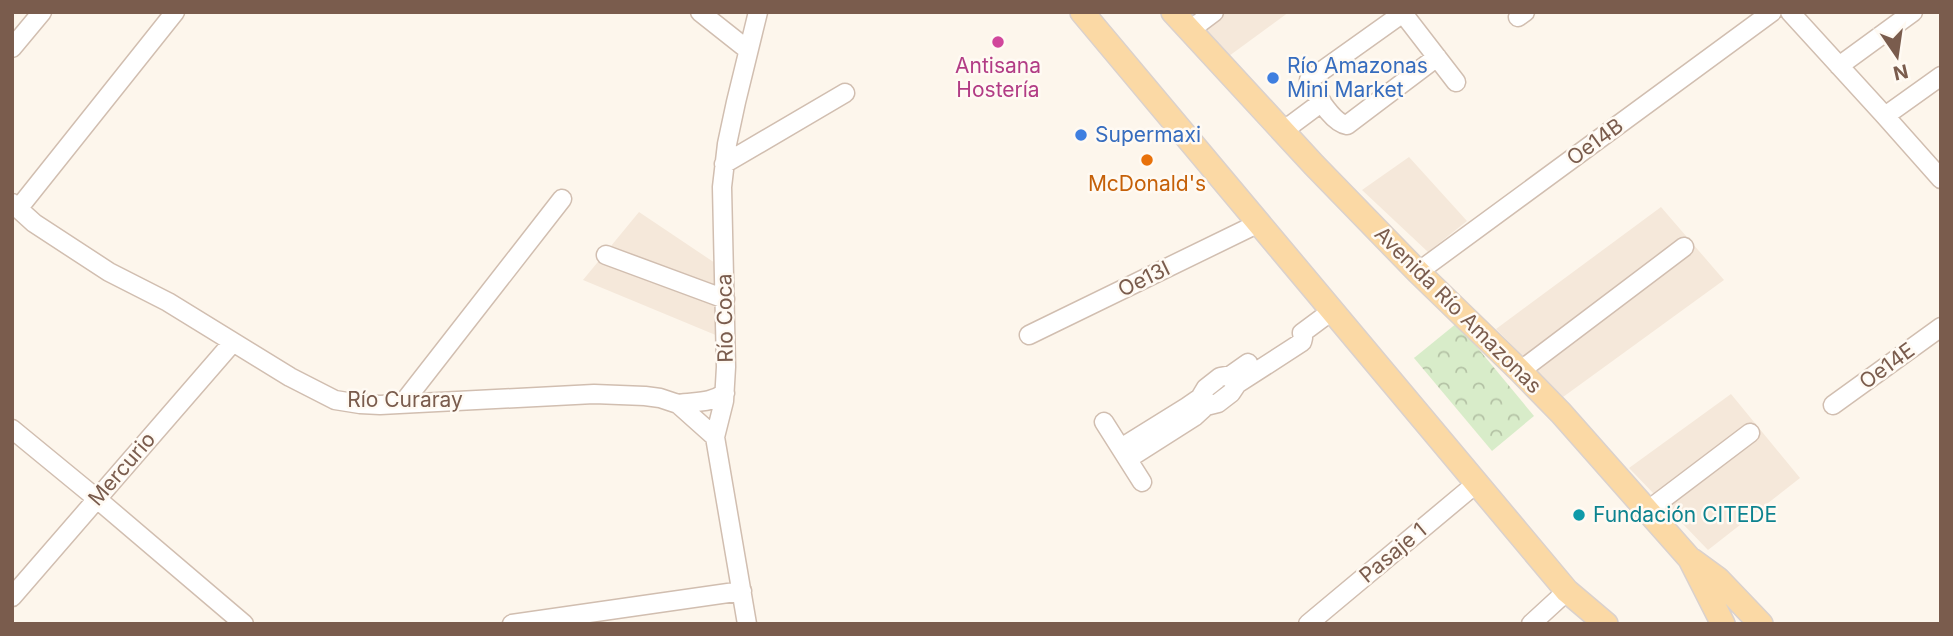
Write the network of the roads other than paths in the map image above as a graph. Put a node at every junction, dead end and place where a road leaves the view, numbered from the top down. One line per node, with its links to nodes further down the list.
1 (42, 12): 13 (street)
2 (175, 12): 26 (street)
3 (700, 12): 14 (street)
4 (758, 12): 14 (street, Río Coca)
5 (1082, 12): 27 (main road)
6 (1173, 12): 12 (main road, Avenida Río Amazonas)
7 (1214, 12): 12 (street)
8 (1772, 12): 30 (street, Oe14B)
9 (1790, 12): 16 (street)
10 (1913, 12): 16 (street)
11 (1403, 13): 15 (street); 20 (street)
12 (1190, 30): 22 (main road, Avenida Río Amazonas)
13 (12, 48)
14 (748, 50): 23 (street, Río Coca)
15 (1437, 57): 18 (street); 20 (street)
16 (1839, 66): 21 (street)
17 (1941, 76): 21 (street)
18 (1456, 82)
19 (845, 93): 23 (street)
20 (1322, 102): 22 (street)
21 (1885, 116): 24 (street)
22 (1283, 131): 30 (main road, Avenida Río Amazonas)
23 (724, 164): 31 (street, Río Coca)
24 (1941, 179)
25 (562, 199): 38 (street)
26 (15, 206): 35 (street, Río Curaray)
27 (1259, 223): 32 (main road); 34 (street, Oe13I)
28 (1684, 247): 36 (street)
29 (606, 255): 31 (street)
30 (1418, 272): 36 (main road, Avenida Río Amazonas)
31 (725, 299): 37 (street, Río Coca)
32 (1333, 310): 45 (street); 47 (main road)
33 (1941, 327): 40 (street, Oe14E)
34 (1029, 335)
35 (233, 342): 38 (street, Río Curaray); 48 (street, Mercurio)
36 (1520, 371): 49 (main road, Avenida Río Amazonas)
37 (725, 393): 39 (street); 44 (street, Río Coca)
38 (402, 403): 39 (street, Río Curaray)
39 (678, 404): 44 (street, Río Curaray)
40 (1833, 405)
41 (1104, 422): 45 (street)
42 (12, 429): 48 (street)
43 (1751, 433): 49 (street)
44 (715, 437): 51 (street, Río Coca)
45 (1125, 454): 46 (street)
46 (1142, 482)
47 (1478, 482): 52 (main road); 57 (street, Pasaje 1)
48 (96, 498): 53 (street, Mercurio); 54 (street)
49 (1647, 511): 50 (main road, Avenida Río Amazonas)
50 (1690, 559): 61 (main road, Avenida Río Amazonas); 62 (main road)
51 (742, 591): 55 (street); 56 (street, Río Coca)
52 (1567, 591): 58 (street); 59 (main road); 60 (main road)
53 (12, 597)
54 (244, 624)
55 (512, 624)
56 (747, 624)
57 (1308, 624)
58 (1531, 624)
59 (1594, 624)
60 (1605, 624)
61 (1723, 624)
62 (1761, 624)

